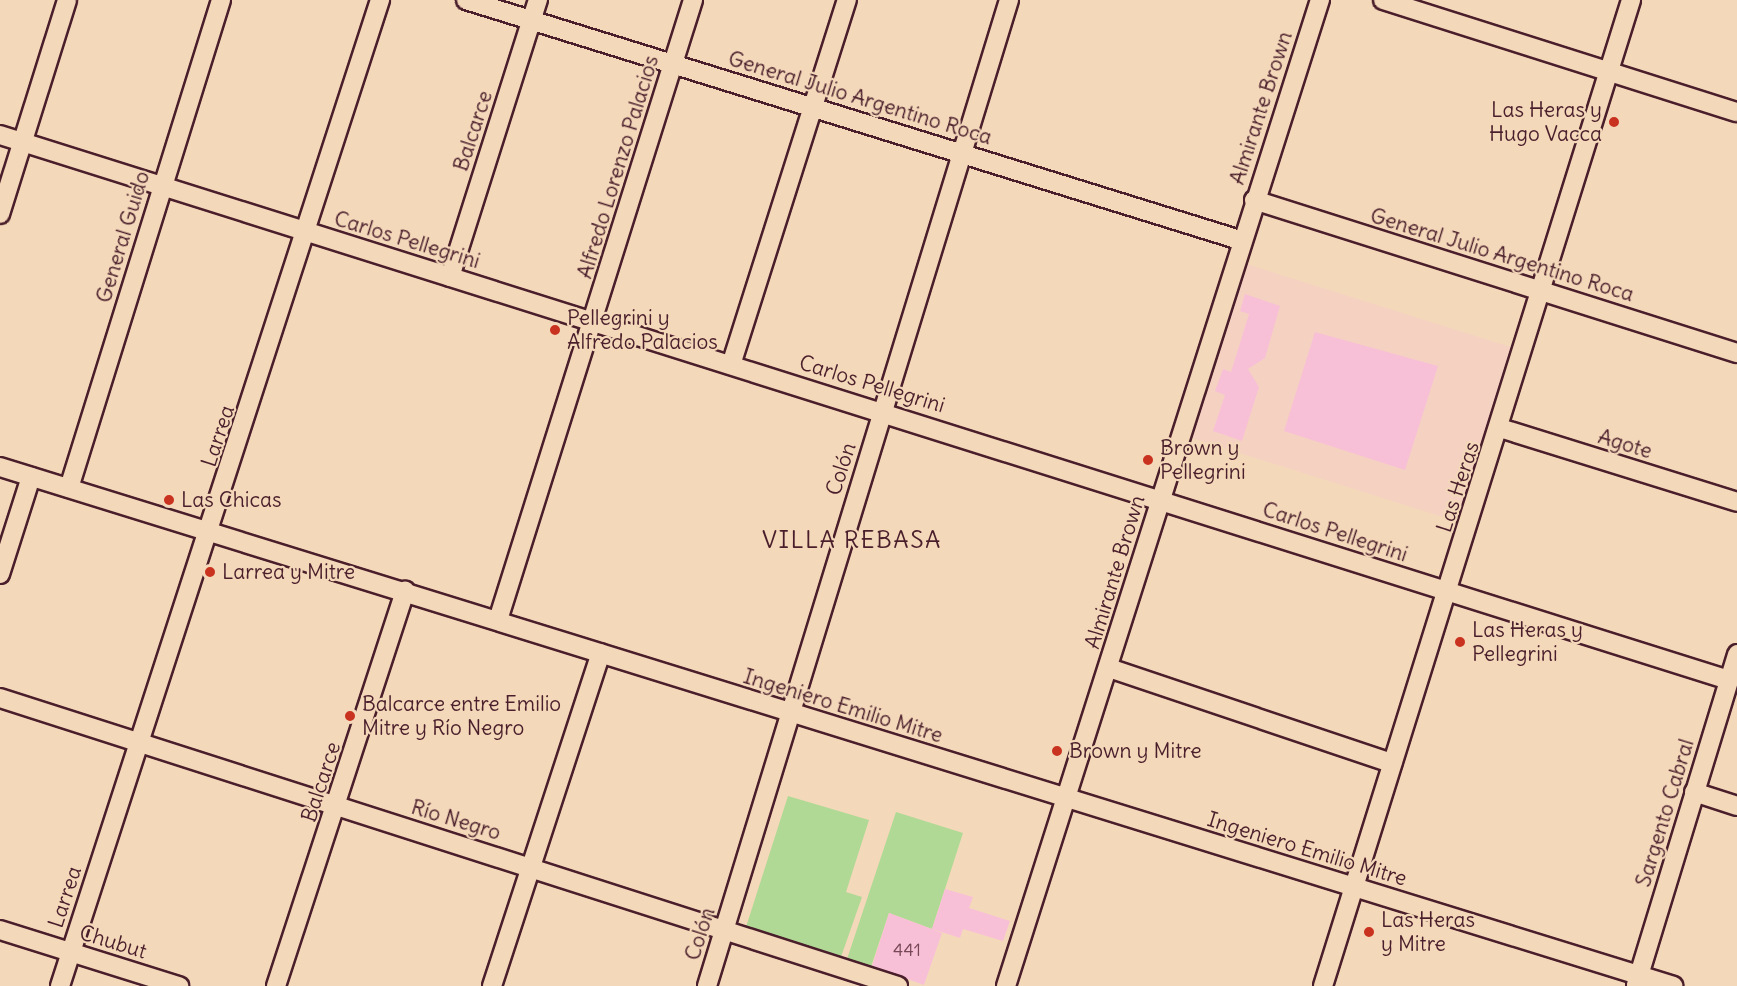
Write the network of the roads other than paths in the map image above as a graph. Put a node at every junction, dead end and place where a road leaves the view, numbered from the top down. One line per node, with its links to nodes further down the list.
1 (67, 0): 18 (street)
2 (221, 0): 20 (street, General Guido)
3 (380, 0): 23 (street, Larrea)
4 (466, 0): 12 (street, General Julio Argentino Roca)
5 (538, 0): 12 (street, Balcarce)
6 (693, 0): 13 (street, Alfredo Lorenzo Palacios)
7 (847, 0): 15 (street)
8 (1009, 0): 19 (street, Colón)
9 (1320, 0): 21 (street, Almirante Brown)
10 (1383, 0): 14 (street)
11 (1631, 0): 14 (street, Las Heras)
12 (531, 22): 13 (street, General Julio Argentino Roca); 25 (street, Balcarce)
13 (674, 63): 15 (street, General Julio Argentino Roca); 27 (street, Alfredo Lorenzo Palacios)
14 (1608, 74): 16 (street); 26 (street, Las Heras)
15 (814, 108): 19 (street, General Julio Argentino Roca); 29 (street)
16 (1737, 112)
17 (0, 135): 18 (street, Carlos Pellegrini)
18 (22, 142): 20 (street, Carlos Pellegrini); 22 (street)
19 (959, 152): 24 (street, General Julio Argentino Roca); 30 (street, Colón)
20 (163, 186): 23 (street, Carlos Pellegrini); 34 (street, General Guido)
21 (1254, 200): 24 (street, Almirante Brown); 26 (street, General Julio Argentino Roca)
22 (0, 214)
23 (306, 233): 25 (street, Carlos Pellegrini); 37 (street, Larrea)
24 (1240, 240): 35 (street, Almirante Brown)
25 (450, 277): 27 (street, Carlos Pellegrini)
26 (1543, 291): 28 (street, General Julio Argentino Roca); 31 (street, Las Heras)
27 (594, 322): 29 (street, Carlos Pellegrini); 41 (street, Alfredo Lorenzo Palacios)
28 (1737, 353)
29 (731, 365): 30 (street, Carlos Pellegrini)
30 (884, 410): 35 (street, Carlos Pellegrini); 47 (street, Colón)
31 (1500, 428): 36 (street, Agote); 40 (street, Las Heras)
32 (0, 467): 33 (street, Ingeniero Emilio Mitre)
33 (31, 477): 34 (street, Ingeniero Emilio Mitre); 38 (street)
34 (69, 488): 37 (street, Ingeniero Emilio Mitre)
35 (1161, 499): 40 (street, Carlos Pellegrini); 44 (street, Almirante Brown)
36 (1737, 502)
37 (211, 530): 39 (street, Ingeniero Emilio Mitre); 48 (street, Larrea)
38 (0, 574)
39 (405, 591): 41 (street, Ingeniero Emilio Mitre); 53 (street, Balcarce)
40 (1448, 592): 45 (street, Carlos Pellegrini); 49 (street, Las Heras)
41 (498, 620): 42 (street, Ingeniero Emilio Mitre)
42 (601, 653): 47 (street, Ingeniero Emilio Mitre); 54 (street)
43 (1737, 654): 45 (street, Sargento Cabral)
44 (1109, 668): 49 (street); 51 (street, Almirante Brown)
45 (1729, 680): 50 (street, Sargento Cabral)
46 (0, 698): 48 (street, Río Negro)
47 (792, 716): 51 (street, Ingeniero Emilio Mitre); 56 (street, Colón)
48 (139, 744): 53 (street, Río Negro); 58 (street, Larrea)
49 (1392, 764): 55 (street, Las Heras)
50 (1694, 792): 52 (street); 59 (street, Sargento Cabral)
51 (1068, 798): 55 (street, Ingeniero Emilio Mitre); 66 (street, Almirante Brown)
52 (1737, 806)
53 (337, 807): 54 (street, Río Negro); 62 (street, Balcarce)
54 (531, 867): 56 (street, Río Negro); 63 (street)
55 (1354, 888): 59 (street, Ingeniero Emilio Mitre); 67 (street, Las Heras)
56 (726, 929): 64 (street, Colón); 65 (street, Río Negro)
57 (0, 930): 58 (street, Chubut)
58 (70, 952): 60 (street, Larrea); 61 (street, Chubut)
59 (1638, 981): 68 (street, Ingeniero Emilio Mitre)
60 (60, 986)
61 (179, 986)
62 (276, 986)
63 (492, 986)
64 (707, 986)
65 (898, 986)
66 (1006, 986)
67 (1323, 986)
68 (1673, 986)

